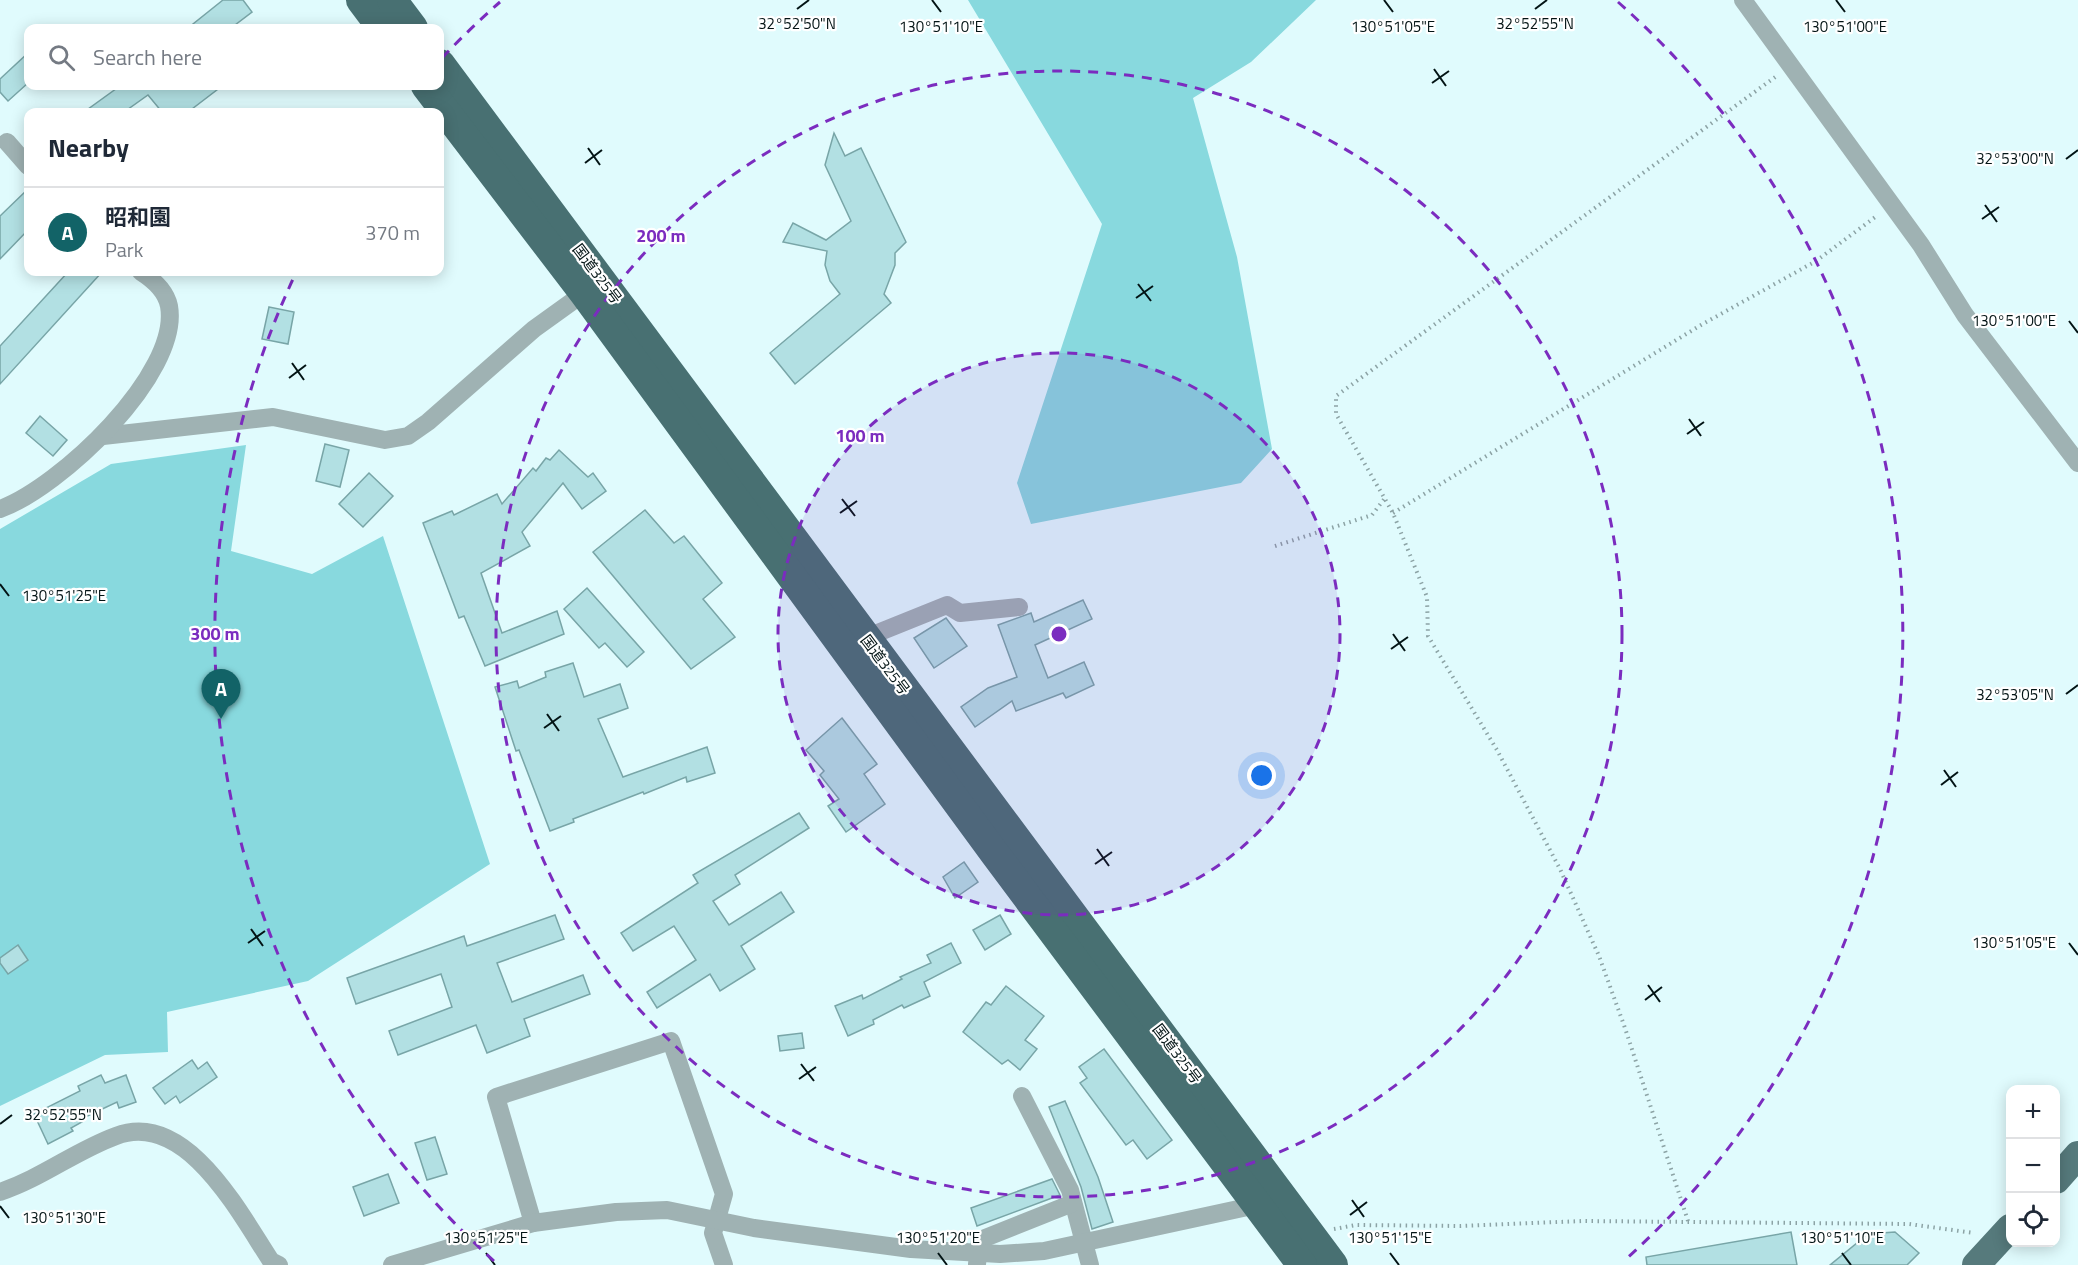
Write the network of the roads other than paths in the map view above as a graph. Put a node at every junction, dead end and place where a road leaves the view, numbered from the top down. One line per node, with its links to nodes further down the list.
1 (361, 0): 4 (highway)
2 (392, 0): 5 (highway)
3 (1743, 0): 13 (street)
4 (379, 24)
5 (410, 24)
6 (444, 70): 11 (highway, 国道325号)
7 (429, 90): 11 (highway, 国道325号)
8 (7, 142): 9 (street)
9 (24, 161)
10 (147, 276): 12 (street)
11 (593, 287): 12 (street); 16 (highway, 国道325号); 21 (highway, 国道325号)
12 (103, 436): 14 (street)
13 (2078, 463)
14 (0, 508)
15 (1019, 607): 16 (street)
16 (865, 638): 21 (highway, 国道325号)
17 (1022, 1096): 22 (street)
18 (2078, 1155): 19 (main road)
19 (2060, 1175)
20 (0, 1192): 28 (street)
21 (1271, 1201): 26 (street); 32 (highway, 国道325号); 33 (highway, 国道325号)
22 (1073, 1203): 26 (street); 27 (street)
23 (717, 1221): 24 (street); 24 (street); 27 (street); 30 (street)
24 (533, 1223): 29 (street)
25 (2006, 1233): 34 (main road)
26 (1084, 1243): 27 (street); 31 (street)
27 (978, 1259)
28 (279, 1265)
29 (392, 1265)
30 (724, 1265)
31 (1090, 1265)
32 (1302, 1265)
33 (1333, 1265)
34 (1976, 1265)

